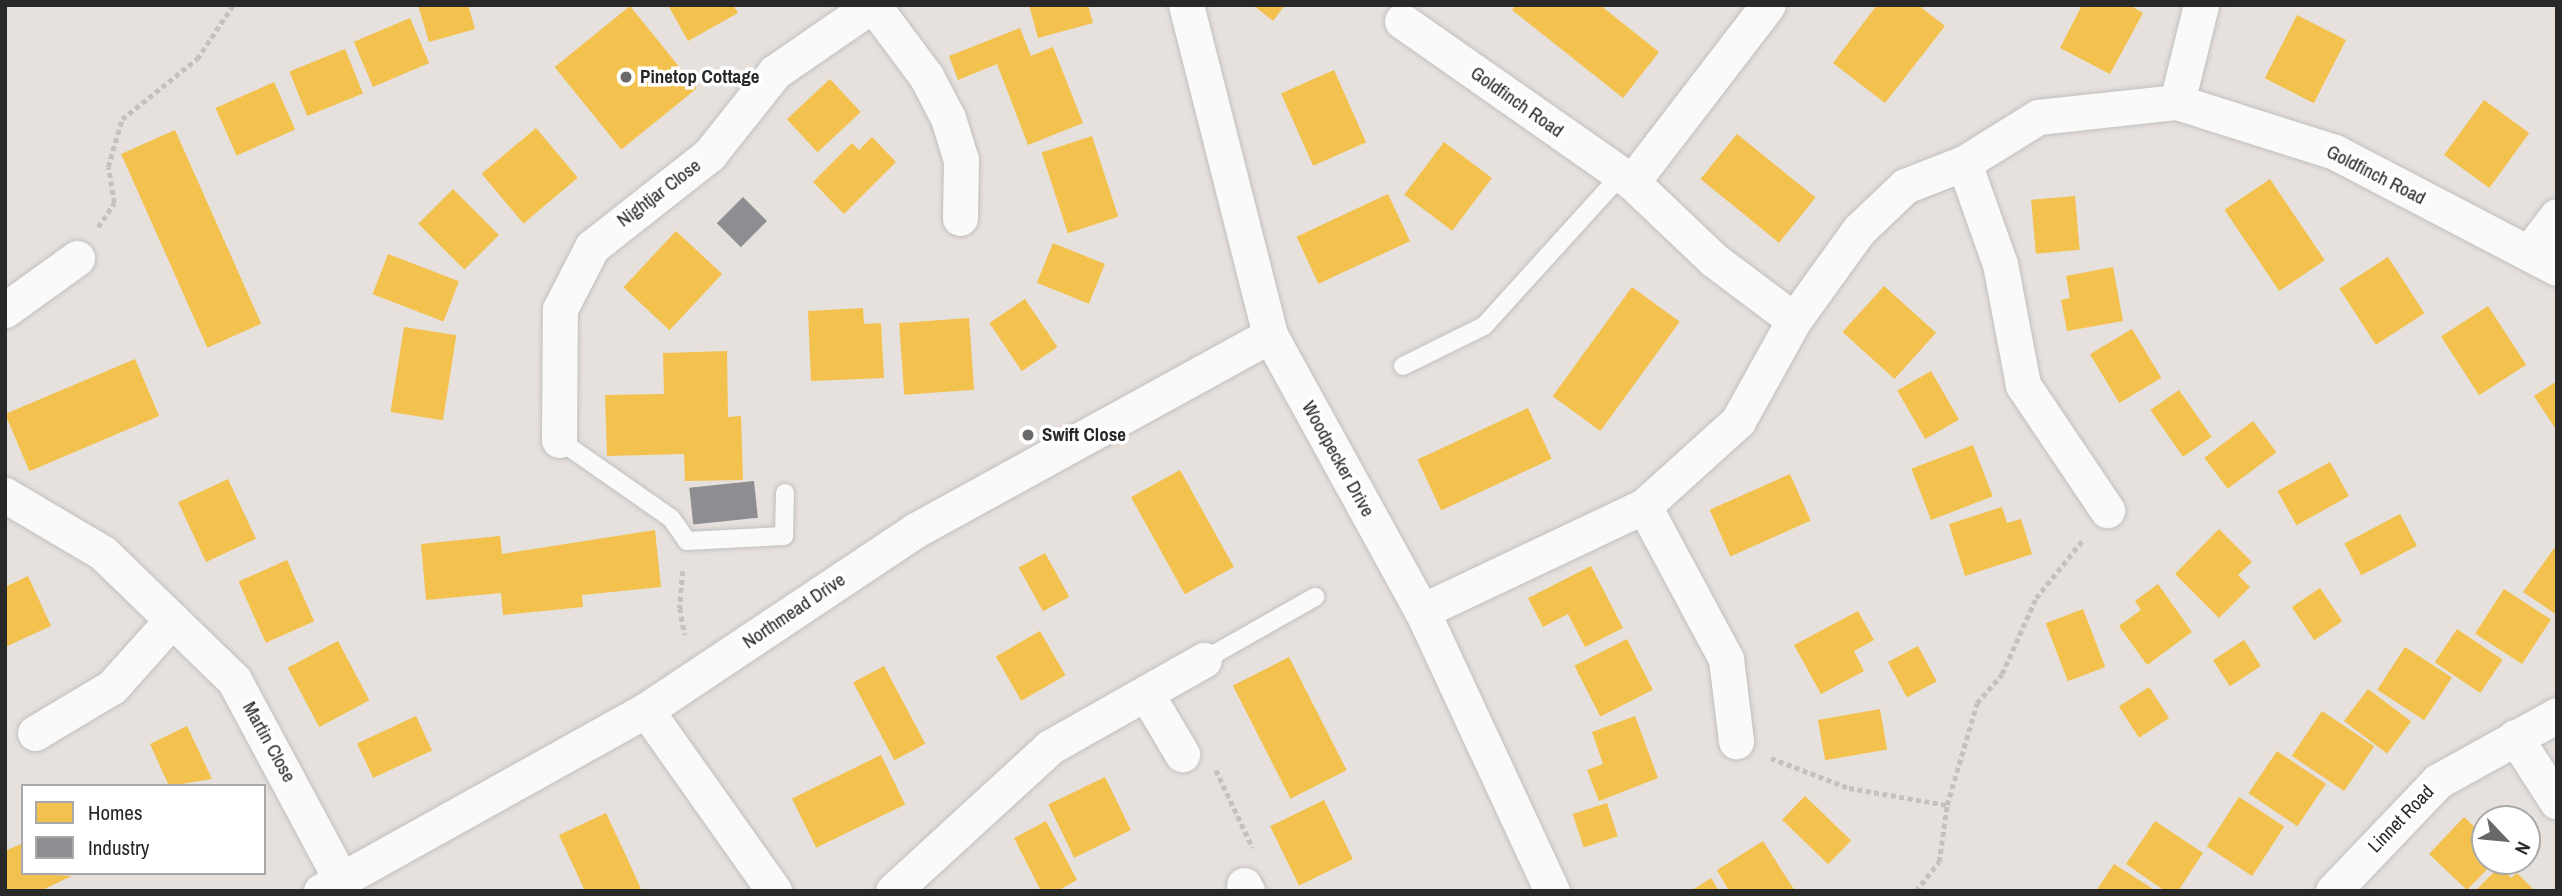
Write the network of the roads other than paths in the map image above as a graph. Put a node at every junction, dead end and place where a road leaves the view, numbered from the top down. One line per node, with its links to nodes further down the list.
1 (873, 5): 10 (street, Nightjar Close); 17 (street, Nightjar Close)
2 (1186, 5): 15 (street, Woodpecker Drive)
3 (1768, 5): 8 (street)
4 (2202, 5): 6 (street)
5 (1402, 21): 8 (street, Goldfinch Road)
6 (2177, 102): 7 (street, Goldfinch Road); 12 (street, Goldfinch Road)
7 (1964, 163): 14 (street, Goldfinch Road); 21 (street)
8 (1627, 178): 14 (street, Goldfinch Road); 16 (lane)
9 (2557, 216): 12 (street, Goldfinch Road)
10 (960, 218)
11 (77, 258): 13 (street)
12 (2543, 259)
13 (5, 310)
14 (1794, 320): 20 (street, Goldfinch Road)
15 (1270, 335): 23 (street, Woodpecker Drive); 27 (street, Northmead Drive)
16 (1403, 366)
17 (559, 440): 18 (lane)
18 (785, 493)
19 (5, 495): 24 (street, Martin Close)
20 (1644, 506): 23 (street, Goldfinch Road); 31 (street)
21 (2107, 510)
22 (1315, 597): 25 (lane)
23 (1422, 611): 37 (street, Woodpecker Drive)
24 (172, 620): 29 (street); 34 (street, Martin Close)
25 (1204, 660): 26 (street)
26 (1147, 695): 32 (street); 36 (street)
27 (646, 710): 34 (street, Northmead Drive); 35 (street)
28 (2557, 715): 30 (street, Linnet Road)
29 (35, 733)
30 (2515, 737): 33 (street); 38 (street, Linnet Road)
31 (1735, 741)
32 (1182, 754)
33 (2557, 802)
34 (331, 886)
35 (774, 891)
36 (893, 891)
37 (1552, 891)
38 (2333, 891)

